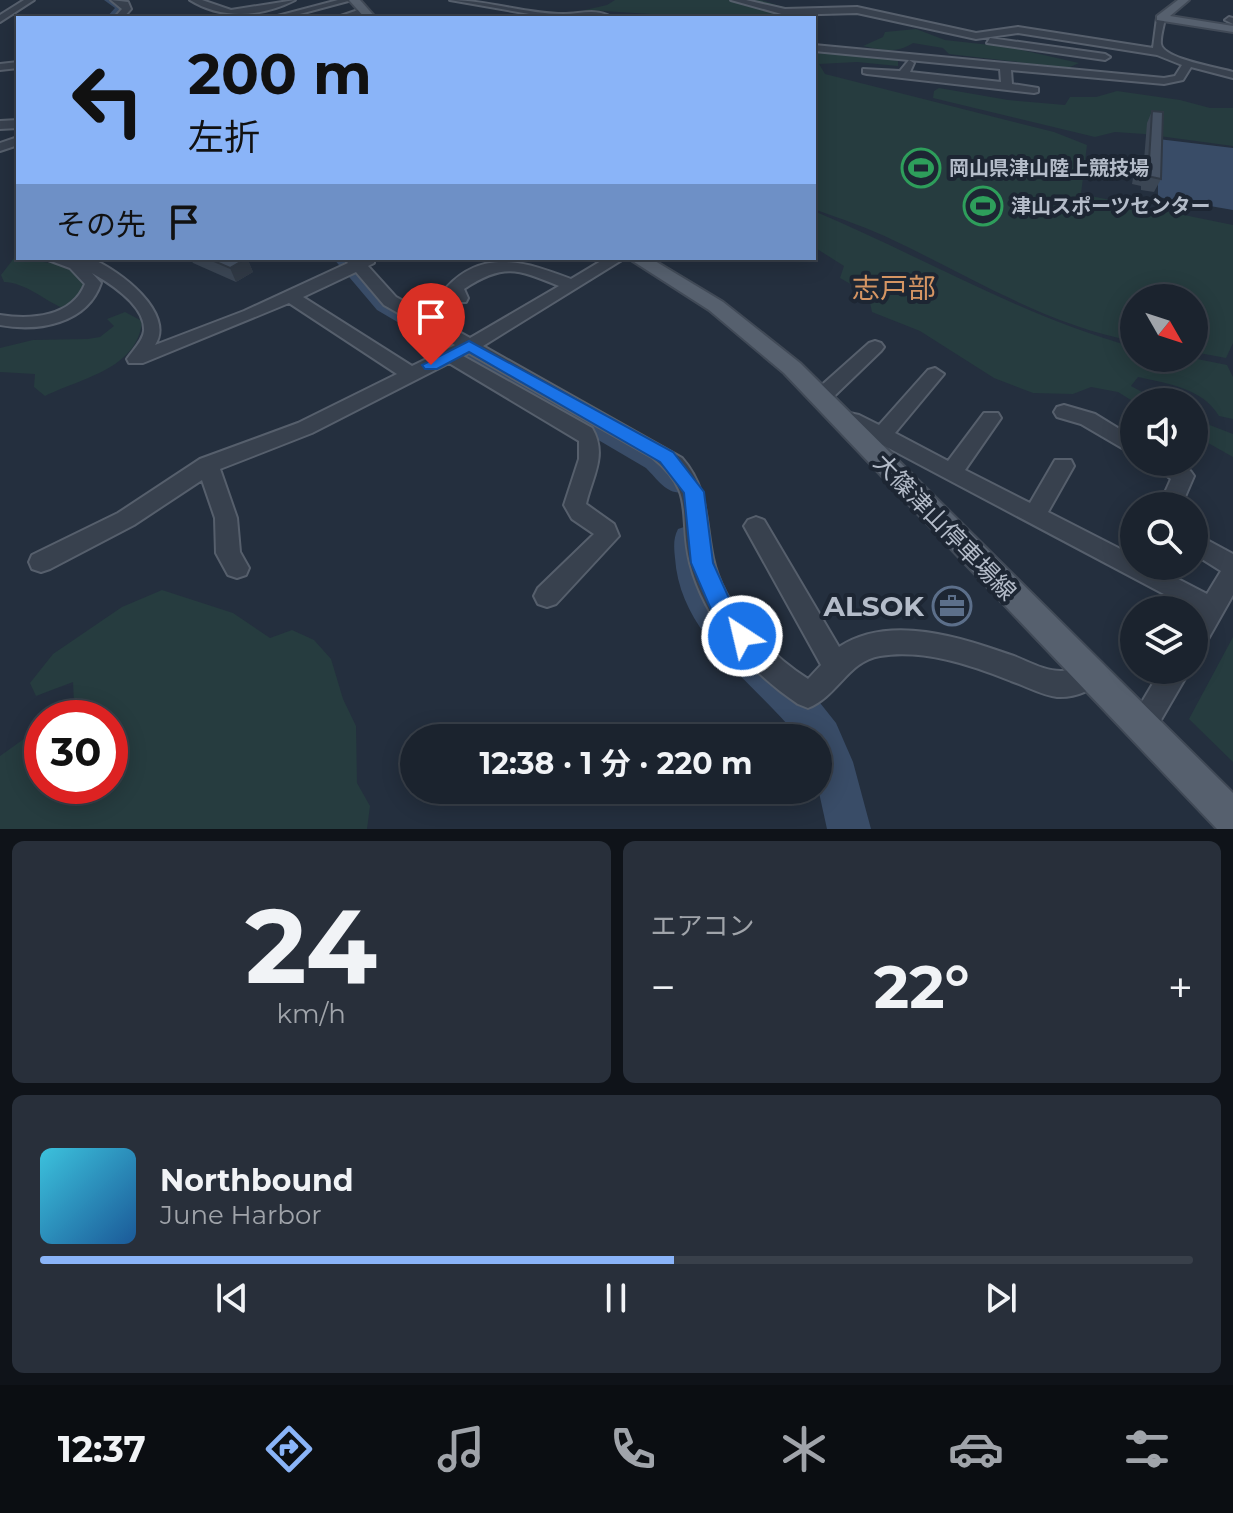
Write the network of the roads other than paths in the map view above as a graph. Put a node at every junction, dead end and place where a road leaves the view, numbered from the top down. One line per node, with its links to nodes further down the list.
1 (30, 0): 20 (street)
2 (115, 0): 13 (street)
3 (194, 0): 12 (street)
4 (234, 0): 12 (street)
5 (291, 0): 12 (street)
6 (351, 0): 11 (main road); 14 (street)
7 (454, 0): 10 (street)
8 (735, 0): 24 (street)
9 (1184, 0): 19 (main road)
10 (507, 8): 15 (street); 16 (street)
11 (368, 14)
12 (240, 15)
13 (120, 16)
14 (283, 16)
15 (489, 16)
16 (557, 16)
17 (569, 16): 18 (street)
18 (601, 16)
19 (1161, 18): 21 (main road); 25 (street)
20 (0, 19)
21 (1232, 24)
22 (1065, 44): 24 (street)
23 (816, 48): 26 (street)
24 (1121, 49): 25 (street)
25 (1160, 52): 27 (street)
26 (909, 55): 28 (street); 30 (street)
27 (1188, 64): 28 (street); 31 (street)
28 (1005, 65): 32 (street)
29 (867, 71): 30 (street)
30 (904, 74): 32 (street)
31 (1233, 75)
32 (1007, 86): 33 (street)
33 (1034, 90)
34 (614, 260): 38 (street)
35 (640, 260): 46 (main road, 大篠津山停車場線)
36 (82, 261): 39 (street); 41 (street)
37 (357, 263): 39 (street); 43 (street)
38 (571, 285): 40 (street); 43 (street)
39 (290, 296): 44 (street)
40 (460, 298)
41 (0, 320)
42 (875, 347): 46 (street)
43 (460, 350): 44 (street); 61 (street); 64 (street)
44 (411, 374): 51 (street)
45 (935, 374): 49 (street)
46 (830, 408): 49 (street); 65 (main road, 大篠津山停車場線)
47 (1064, 412): 50 (street)
48 (991, 418): 53 (street)
49 (881, 436): 53 (street)
50 (1120, 439)
51 (208, 465): 57 (street); 59 (street)
52 (1063, 466): 54 (street)
53 (952, 472): 54 (street)
54 (1035, 514): 62 (street)
55 (756, 526): 64 (street)
56 (1208, 551): 58 (street)
57 (41, 562)
58 (1233, 566)
59 (237, 568)
60 (1233, 572): 62 (street)
61 (547, 596)
62 (1213, 609): 63 (street)
63 (1208, 617)
64 (840, 665): 65 (street)
65 (1090, 674): 67 (main road, 大篠津山停車場線)
66 (1167, 684): 67 (street)
67 (1141, 727): 68 (main road, 大篠津山停車場線)
68 (1233, 819)

